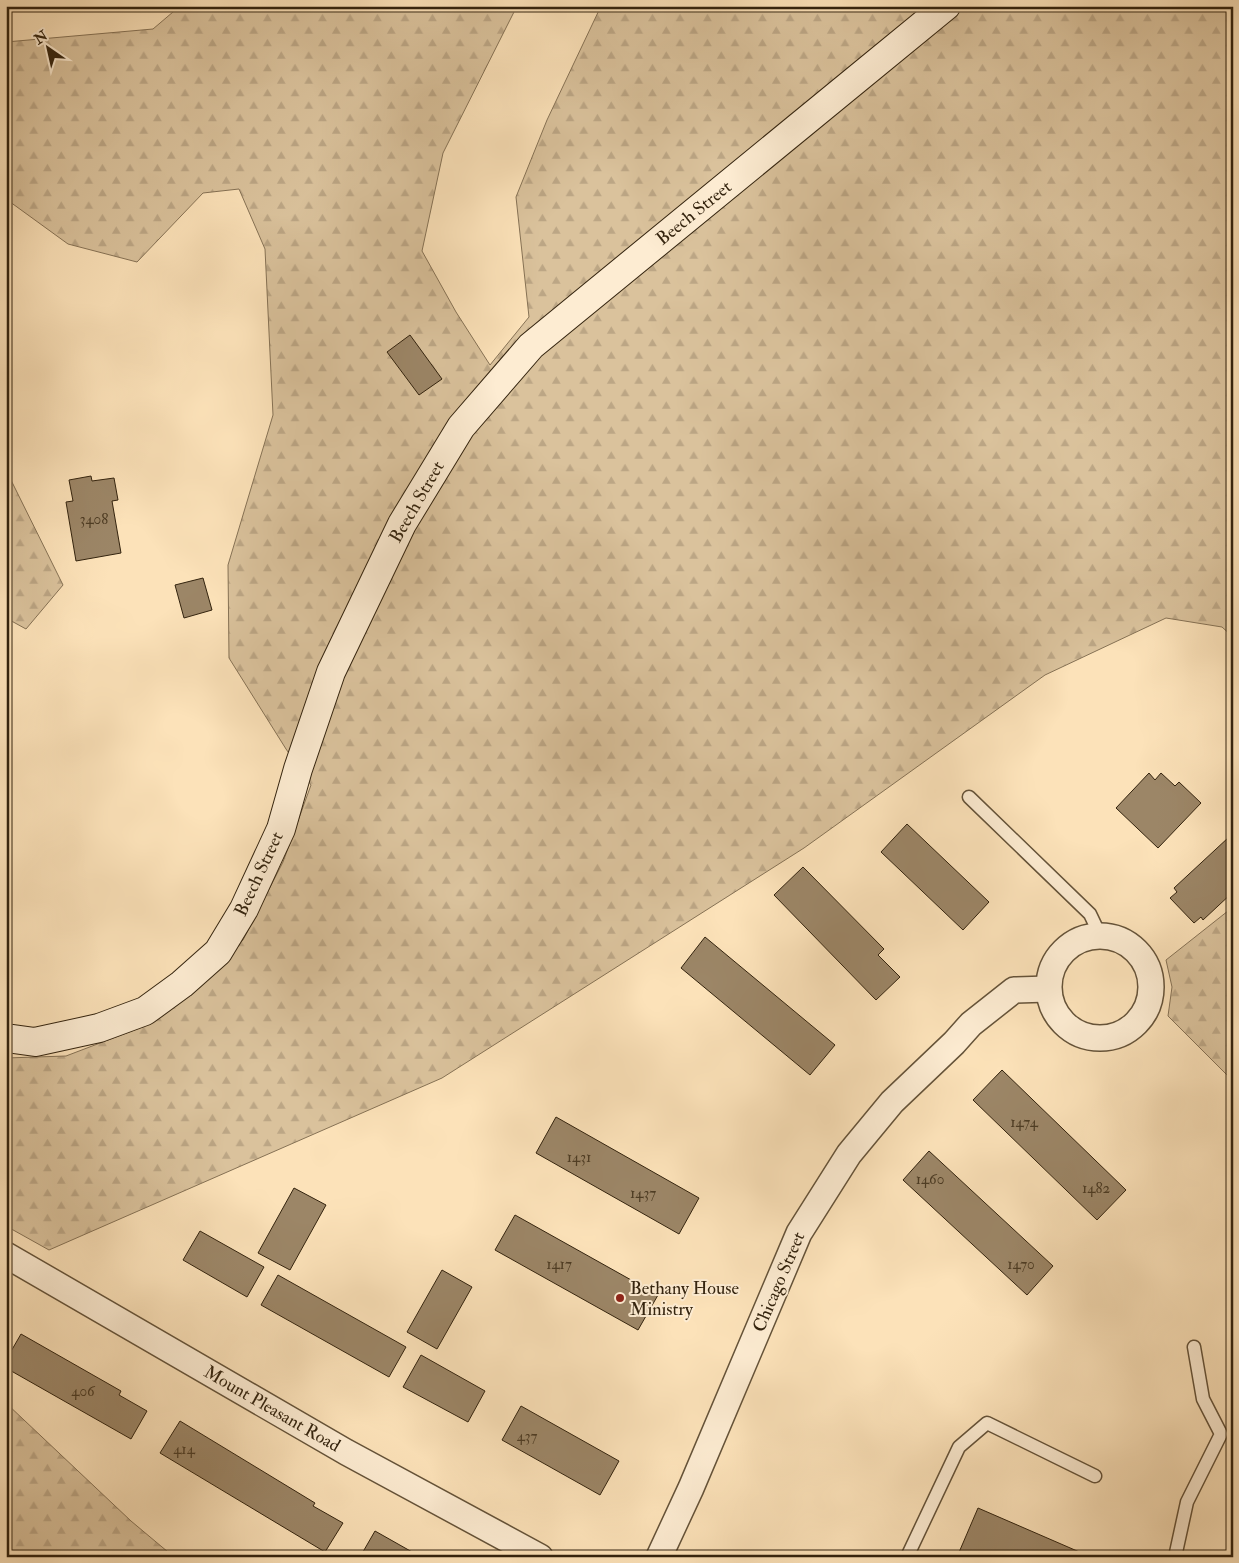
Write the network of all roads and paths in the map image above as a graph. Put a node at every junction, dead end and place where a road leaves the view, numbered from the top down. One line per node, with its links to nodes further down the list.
1 (946, 6): 5 (street, Beech Street)
2 (969, 797): 3 (lane)
3 (1100, 935): 4 (street); 4 (street)
4 (1048, 989): 10 (street, Chicago Street)
5 (6, 1038)
6 (6, 1255): 9 (street, Mount Pleasant Road)
7 (1194, 1347): 12 (lane)
8 (1096, 1476): 11 (lane)
9 (540, 1557)
10 (659, 1557)
11 (908, 1557)
12 (1175, 1557)

